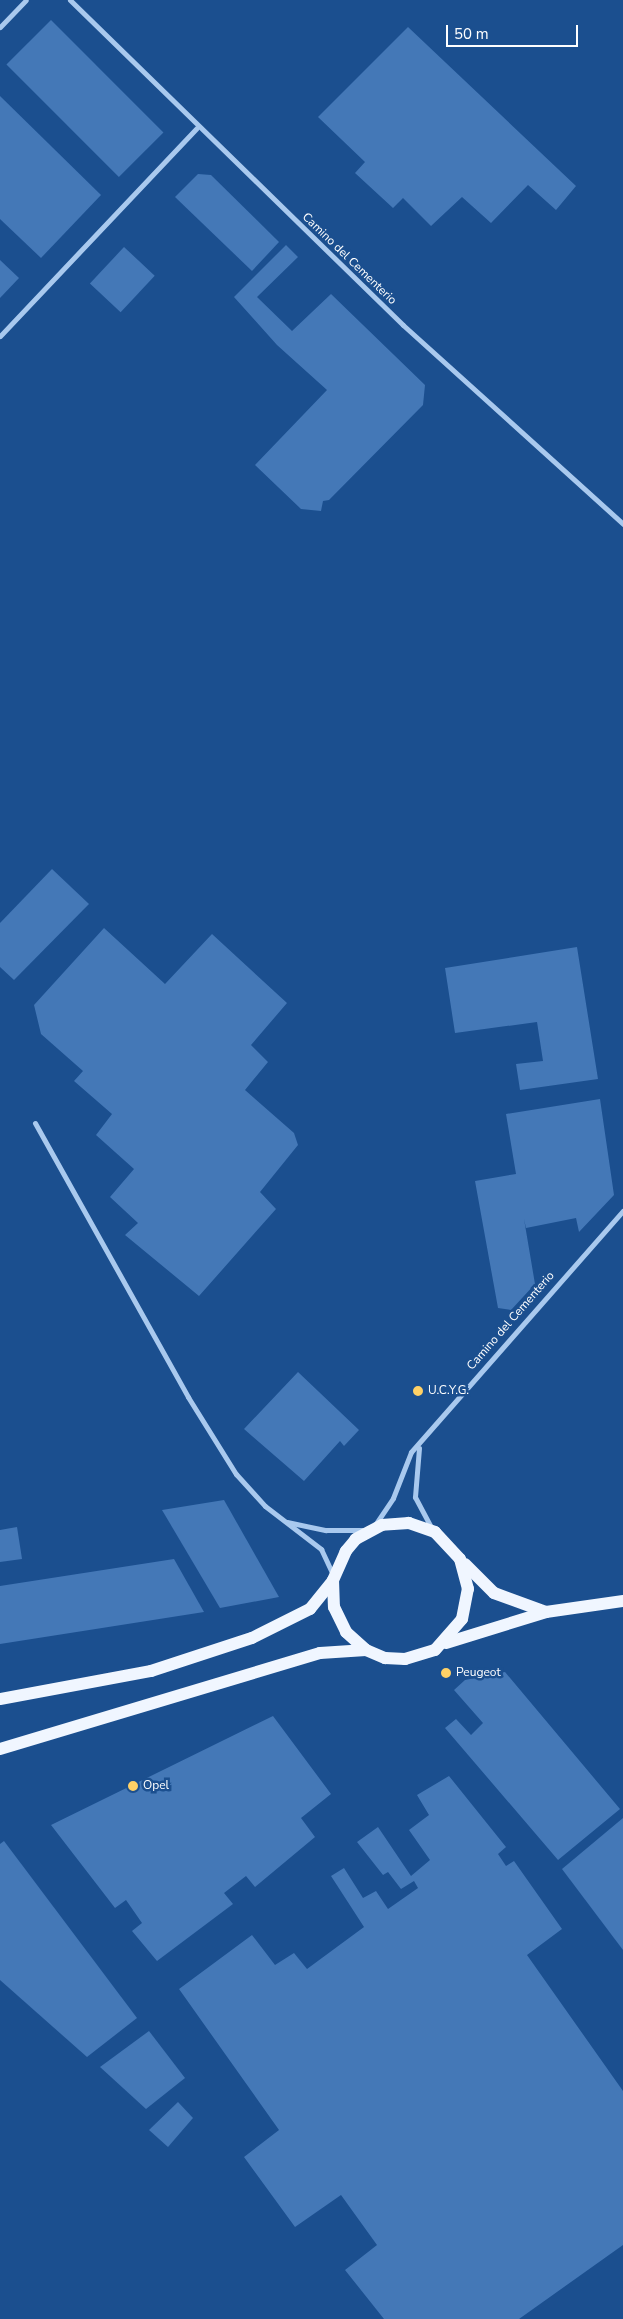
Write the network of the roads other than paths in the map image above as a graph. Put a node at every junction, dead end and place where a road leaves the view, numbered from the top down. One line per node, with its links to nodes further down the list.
1 (26, 0): 3 (street)
2 (70, 0): 4 (street, Camino del Cementerio)
3 (0, 27)
4 (197, 128): 5 (street); 6 (street, Camino del Cementerio)
5 (0, 336)
6 (623, 524)
7 (35, 1123): 10 (street)
8 (623, 1211): 9 (street, Camino del Cementerio)
9 (419, 1448): 11 (street, Camino del Cementerio); 12 (street)
10 (286, 1522): 11 (street); 14 (street)
11 (370, 1530): 12 (main road); 14 (main road)
12 (435, 1532): 13 (main road)
13 (460, 1559): 16 (main road); 17 (main road)
14 (333, 1579): 18 (main road); 19 (main road)
15 (623, 1601): 16 (main road)
16 (546, 1612): 17 (main road)
17 (444, 1644): 18 (main road)
18 (366, 1650): 20 (main road)
19 (0, 1699)
20 (0, 1749)

